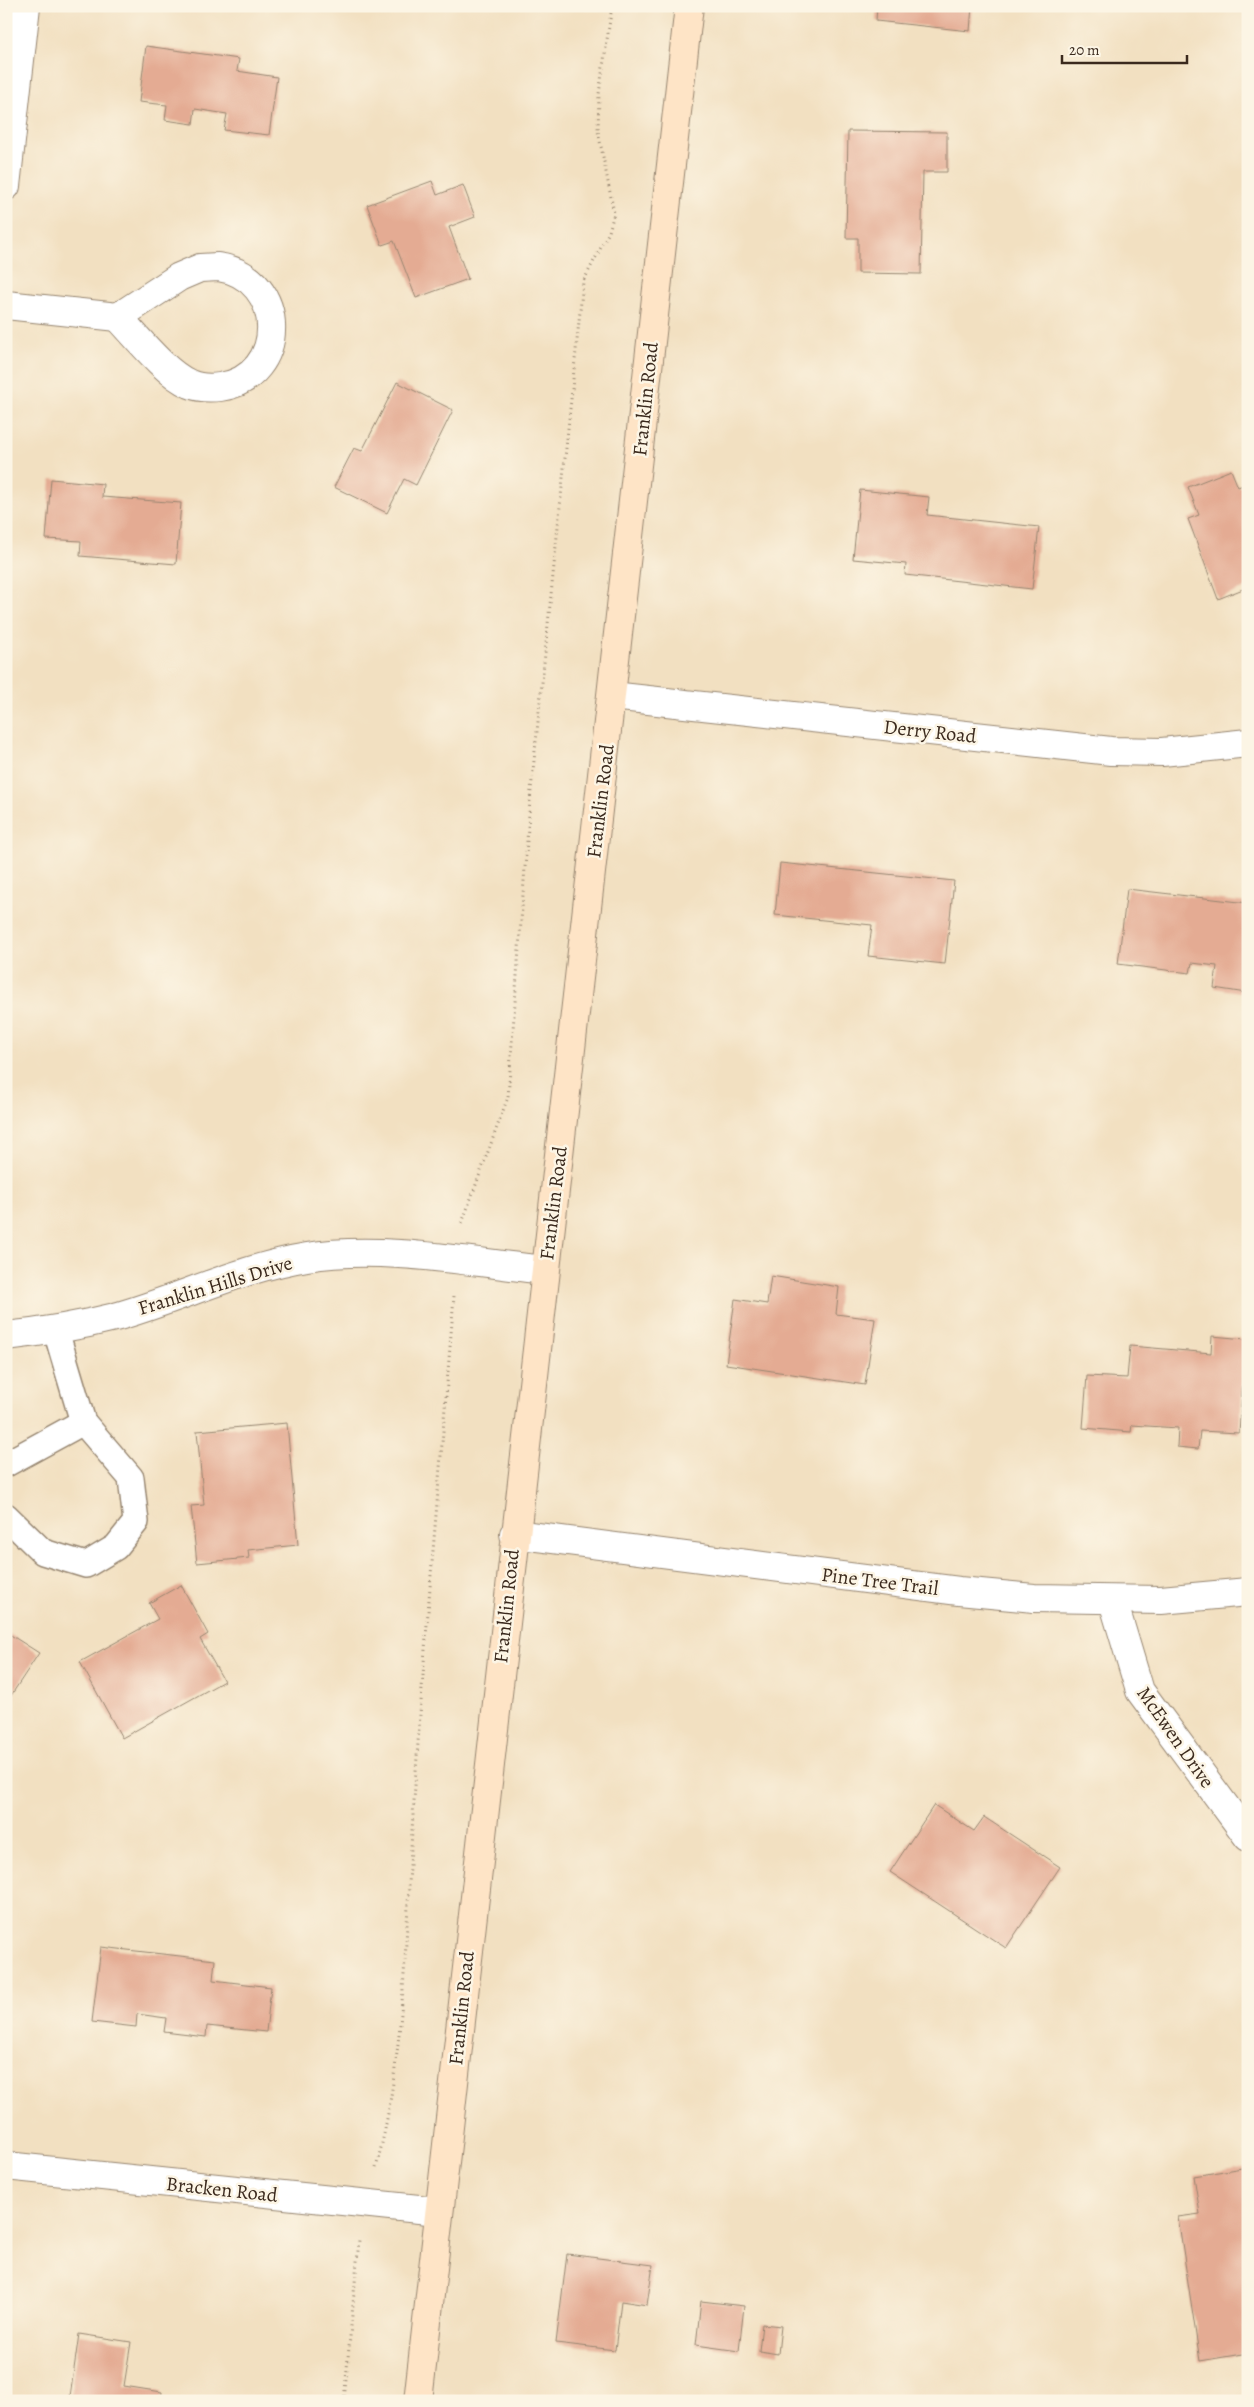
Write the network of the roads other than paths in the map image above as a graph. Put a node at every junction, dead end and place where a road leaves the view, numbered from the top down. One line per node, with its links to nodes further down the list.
1 (26, 6): 3 (street)
2 (689, 6): 6 (street, Franklin Road)
3 (6, 186)
4 (6, 304): 5 (street)
5 (118, 317): 5 (street)
6 (612, 696): 7 (street, Derry Road); 8 (street, Franklin Road)
7 (1248, 743)
8 (545, 1270): 9 (street, Franklin Hills Drive); 14 (street, Franklin Road)
9 (56, 1330): 10 (street, Franklin Hills Drive); 11 (lane)
10 (6, 1336)
11 (83, 1422): 12 (lane); 13 (lane)
12 (6, 1464)
13 (6, 1516)
14 (514, 1534): 16 (street, Pine Tree Trail); 19 (street, Franklin Road)
15 (1248, 1592): 16 (street, Pine Tree Trail)
16 (1113, 1601): 17 (street, McEwen Drive)
17 (1248, 1837)
18 (6, 2166): 19 (street, Bracken Road)
19 (438, 2211): 20 (street, Franklin Road)
20 (418, 2401)

